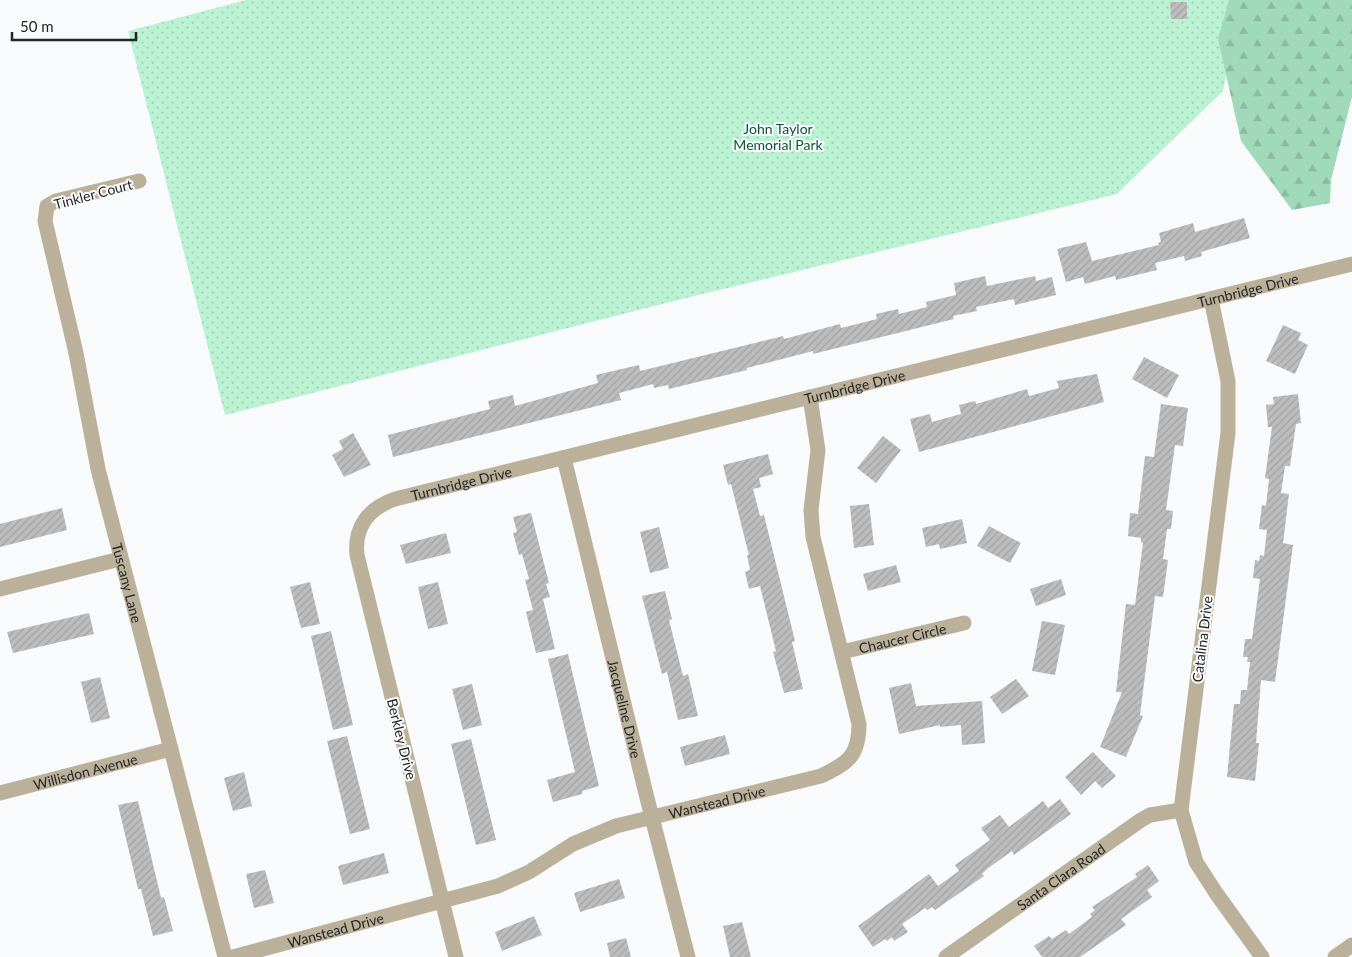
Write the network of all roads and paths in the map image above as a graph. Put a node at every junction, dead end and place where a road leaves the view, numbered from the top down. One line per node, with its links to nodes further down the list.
1 (139, 181): 2 (street, Tinkler Court)
2 (47, 206): 8 (street, Tuscany Lane)
3 (1352, 264): 4 (street, Turnbridge Drive)
4 (1211, 299): 5 (street, Turnbridge Drive); 14 (street, Catalina Drive)
5 (810, 396): 6 (street, Turnbridge Drive); 11 (street, Wanstead Drive)
6 (564, 458): 7 (street, Turnbridge Drive); 15 (street, Jacqueline Drive)
7 (364, 521): 16 (street, Berkley Drive)
8 (120, 559): 9 (street); 12 (street, Tuscany Lane)
9 (0, 589)
10 (964, 623): 11 (street, Chaucer Circle)
11 (842, 652): 15 (street, Wanstead Drive)
12 (170, 749): 13 (street, Willisdon Avenue); 18 (street, Tuscany Lane)
13 (0, 793)
14 (1181, 810): 22 (street, Santa Clara Road); 23 (street, Catalina Drive)
15 (652, 818): 16 (street, Wanstead Drive); 21 (street, Jacqueline Drive)
16 (441, 901): 19 (street, Wanstead Drive); 20 (street, Berkley Drive)
17 (1352, 945): 24 (street)
18 (225, 957)
19 (233, 957)
20 (456, 957)
21 (688, 957)
22 (946, 957)
23 (1262, 957)
24 (1334, 957)

